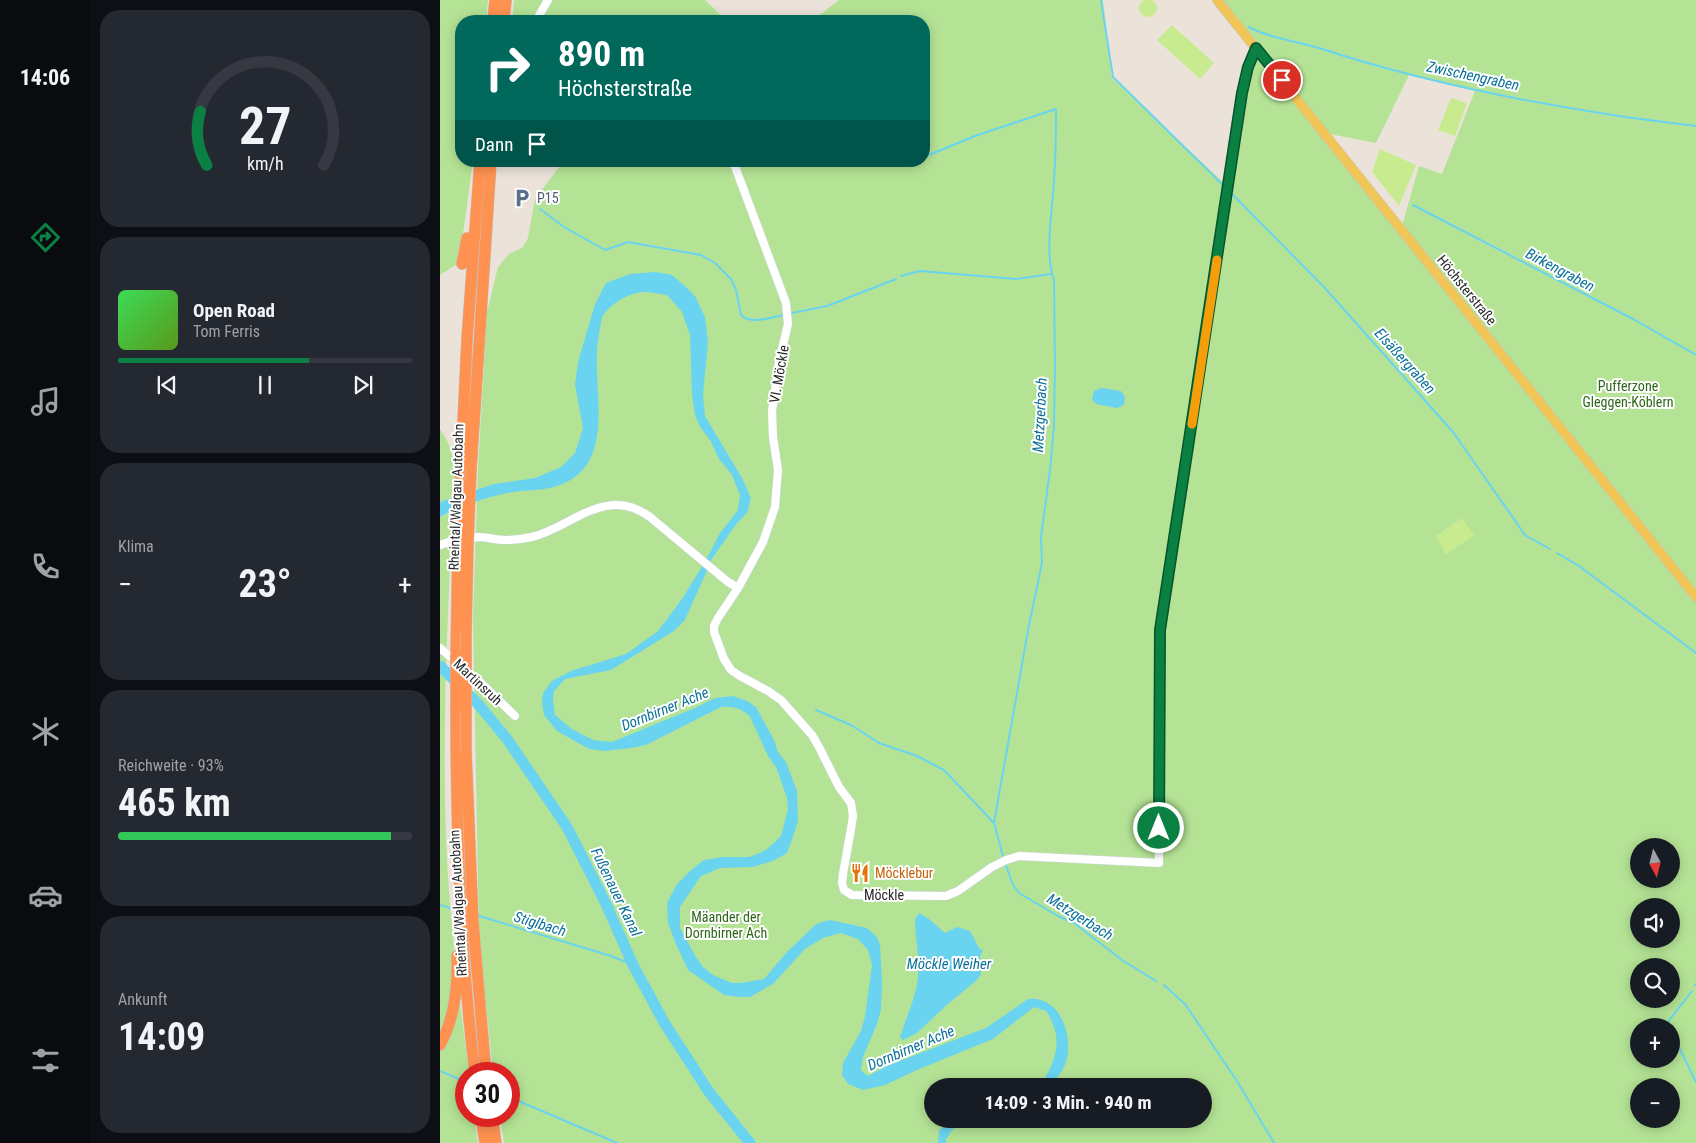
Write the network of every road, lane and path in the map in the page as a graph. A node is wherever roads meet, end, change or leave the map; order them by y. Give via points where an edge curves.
1 (495, 0) edge
2 (506, 0) edge
3 (548, 0) edge
4 (1217, 0) edge
5 (494, 15) edge
6 (505, 15) edge
7 (539, 15) edge
8 (1256, 48) junction
9 (479, 167) edge
10 (491, 167) edge
11 (735, 167) edge
12 (476, 203) junction
13 (462, 264) dead end
14 (490, 285) dead end
15 (478, 340) junction
16 (452, 443) dead end
17 (463, 471) junction
18 (463, 544) junction
19 (440, 545) edge
20 (738, 588) junction
21 (1696, 597) edge
22 (440, 648) edge
23 (515, 716) dead end
24 (467, 922) junction
25 (440, 1045) edge
26 (475, 1062) edge
27 (484, 1062) edge
28 (482, 1127) edge
29 (484, 1143) edge

1 - 5 highway
2 - 6 highway
3 - 7 street
4 - 8 main road, Höchsterstraße
8 - 20 street, Möckle via 1242,93 1160,630 1159,863 1018,856 992,867 946,896 848,893 842,883 853,816 850,803 807,730 781,700 731,670 716,642 715,623
8 - 21 main road, Höchsterstraße
9 - 12 highway, Rheintal/Walgau Autobahn
10 - 15 highway, Rheintal/Walgau Autobahn
11 - 20 street, VI. Möckle via 789,317 772,411 778,470 775,507 763,542
12 - 13 highway via 471,210
12 - 17 highway, Rheintal/Walgau Autobahn
14 - 15 highway
15 - 17 highway, Rheintal/Walgau Autobahn
16 - 17 highway
17 - 18 highway, Rheintal/Walgau Autobahn, bridge
17 - 18 highway, Rheintal/Walgau Autobahn, bridge via 456,481 460,485
18 - 24 highway, Rheintal/Walgau Autobahn, bridge via 466,751 463,838
19 - 20 street via 478,537 505,540 532,536 550,531 588,511 614,505 633,507
22 - 23 street, Martinsruh
24 - 25 highway via 457,936 454,1002
24 - 26 highway, Rheintal/Walgau Autobahn
24 - 27 highway, Rheintal/Walgau Autobahn
28 - 29 highway

